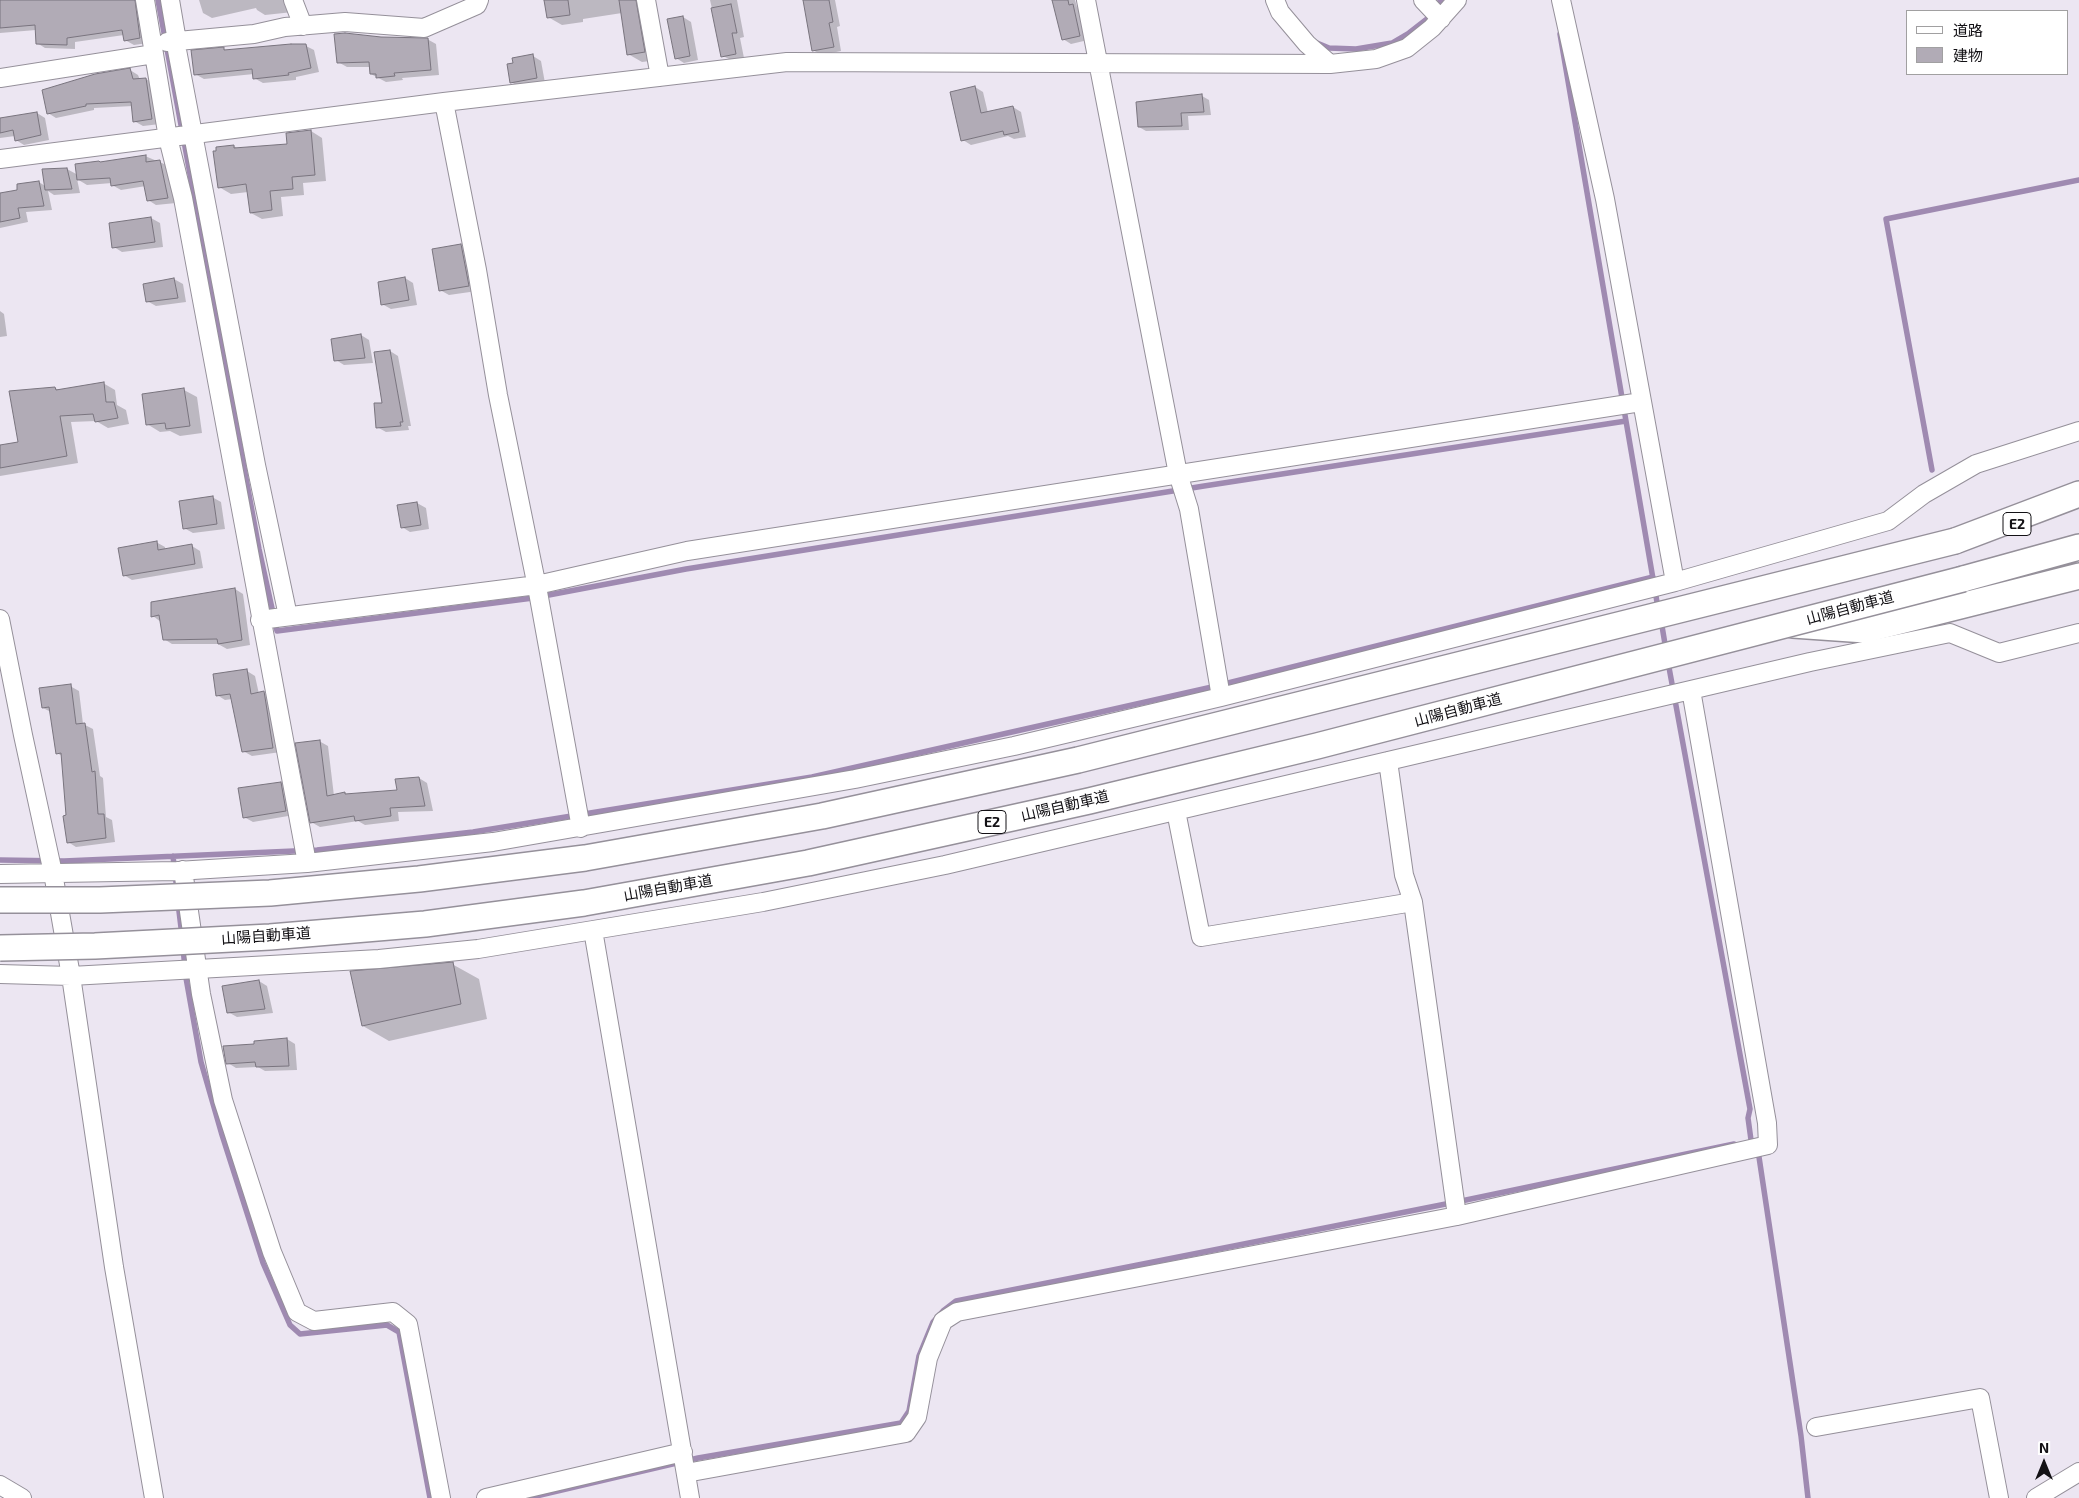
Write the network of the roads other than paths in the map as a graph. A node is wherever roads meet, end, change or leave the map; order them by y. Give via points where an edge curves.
1 (145, 0) edge
2 (170, 0) edge
3 (293, 0) edge
4 (479, 0) edge
5 (646, 0) edge
6 (1086, 0) edge
7 (1275, 0) edge
8 (1457, 0) edge
9 (1562, 0) edge
10 (1433, 11) edge
11 (303, 26) junction
12 (162, 45) junction
13 (1100, 64) junction
14 (1330, 64) junction
15 (660, 77) junction
16 (0, 78) edge
17 (444, 102) junction
18 (181, 136) junction
19 (0, 159) edge
20 (1629, 404) junction
21 (2079, 431) edge
22 (1181, 483) junction
23 (2079, 494) edge
24 (2079, 508) edge
25 (1955, 541) junction
26 (2079, 547) edge
27 (2079, 576) edge
28 (1670, 583) junction
29 (538, 593) junction
30 (274, 618) junction
31 (0, 619) edge
32 (1786, 625) junction
33 (2079, 633) edge
34 (1220, 689) junction
35 (7, 690) edge
36 (1687, 691) junction
37 (1388, 761) junction
38 (1176, 811) junction
39 (579, 820) junction
40 (306, 854) junction
41 (51, 864) junction
42 (176, 871) junction
43 (0, 874) edge
44 (0, 900) edge
45 (1413, 902) junction
46 (593, 930) junction
47 (0, 948) edge
48 (189, 970) junction
49 (0, 974) edge
50 (71, 976) junction
51 (1455, 1206) junction
52 (1816, 1427) dead end
53 (684, 1462) junction
54 (2079, 1472) edge
55 (0, 1485) edge
56 (22, 1498) edge
57 (154, 1498) edge
58 (441, 1498) edge
59 (486, 1498) edge
60 (690, 1498) edge
61 (1999, 1498) edge
62 (2036, 1498) edge

1 - 12 street
2 - 12 street
3 - 11 street
4 - 11 street via 477,5 424,28 345,22
5 - 15 street
6 - 13 street
7 - 14 street via 1280,12 1307,44
8 - 10 street
9 - 20 street via 1606,199
10 - 14 street via 1432,28 1407,48 1376,59
11 - 12 street
12 - 16 street
12 - 18 street
12 - 18 street via 177,50
13 - 14 street
13 - 15 street via 787,62
13 - 22 street
15 - 17 street
17 - 18 street
17 - 29 street
18 - 19 street
18 - 30 street via 256,464
18 - 30 street via 183,198
20 - 22 street
20 - 28 street
21 - 28 street via 1976,464 1924,494 1888,521
22 - 29 street via 687,551
22 - 34 street via 1189,509
23 - 25 highway
24 - 25 highway, E2
25 - 44 highway, E2, bridge via 1078,760 813,818 585,858 419,879 270,893 100,900
26 - 32 highway, 山陽自動車道 / E2, bridge
27 - 32 highway via 1865,630
28 - 34 street
29 - 30 street
29 - 39 street
30 - 40 street
31 - 35 street
32 - 47 highway, 山陽自動車道 / E2, bridge via 1317,746 1089,801 808,863 584,903 425,924 251,938
33 - 36 street via 2000,653 1950,632
34 - 39 street via 1014,746 855,780
35 - 41 street
36 - 37 street
36 - 51 street via 1767,1123 1768,1146
37 - 38 street
37 - 45 street via 1404,875
38 - 45 street via 1201,937
38 - 46 street via 926,869 763,902
39 - 40 street via 493,842
40 - 42 street
41 - 42 street
41 - 43 street
41 - 50 street
42 - 48 street
45 - 51 street
46 - 48 street via 469,950 379,959
46 - 53 street
48 - 50 street
48 - 58 street via 223,1100 272,1252 297,1312 314,1321 393,1312 408,1324
49 - 50 street
50 - 57 street via 114,1267
51 - 53 street via 957,1312 943,1321 928,1358 917,1417 906,1432
52 - 61 street via 1980,1398
53 - 59 street
53 - 60 street
54 - 62 street
55 - 56 street

